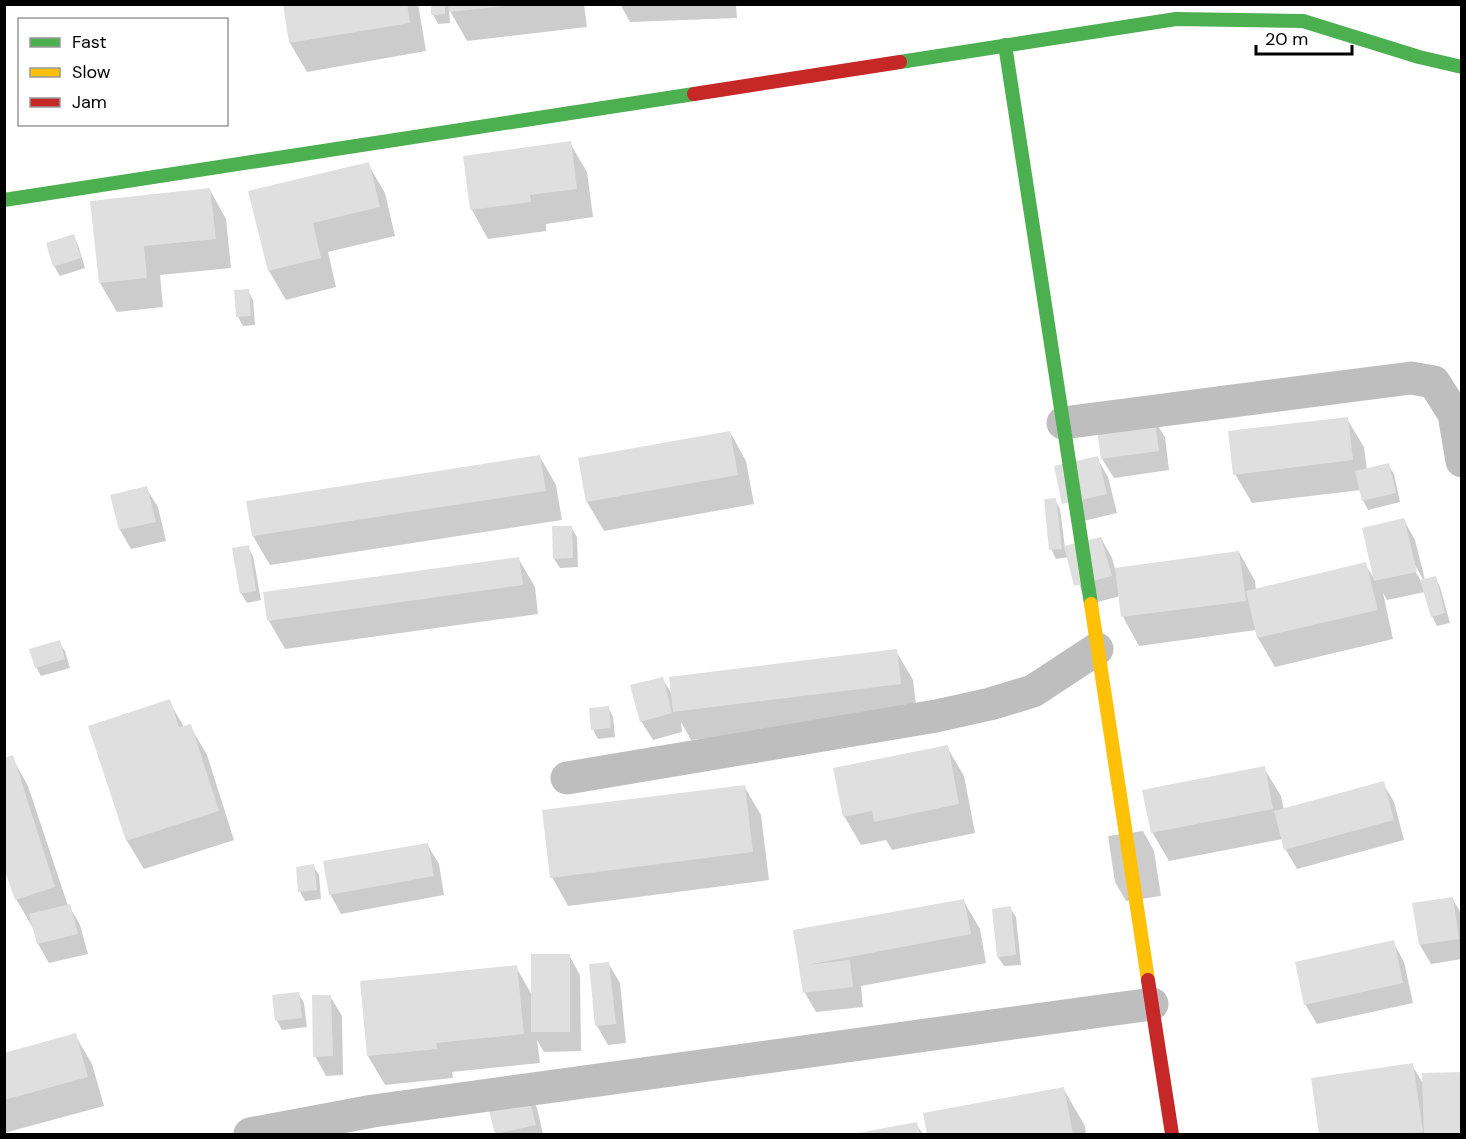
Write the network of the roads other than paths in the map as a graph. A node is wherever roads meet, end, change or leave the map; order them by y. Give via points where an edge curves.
1 (1005, 45) junction
2 (1461, 67) edge
3 (4, 200) edge
4 (1063, 423) junction
5 (1461, 461) edge
6 (1097, 649) junction
7 (567, 778) dead end
8 (1152, 1004) junction
9 (305, 1129) edge
10 (250, 1134) edge
11 (1172, 1134) edge

1 - 2 street via 1176,19 1303,21
1 - 3 street
1 - 4 street
4 - 5 street via 1411,378 1434,382 1454,414
4 - 6 street
6 - 7 street via 1033,691 990,705
6 - 8 street
8 - 9 street via 373,1112
8 - 11 street
9 - 10 street

